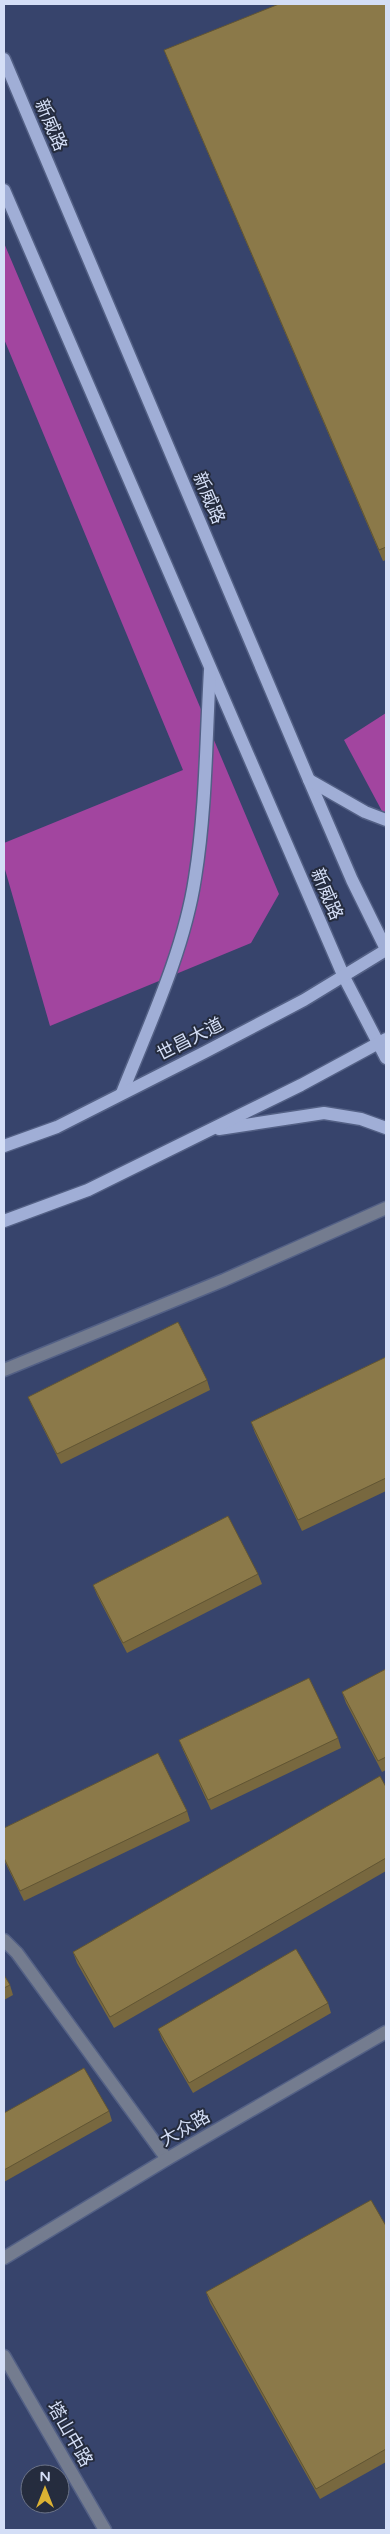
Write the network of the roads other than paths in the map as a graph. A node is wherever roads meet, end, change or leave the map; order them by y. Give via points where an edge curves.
1 (4, 59) edge
2 (4, 190) edge
3 (210, 668) junction
4 (309, 780) junction
5 (386, 820) edge
6 (386, 950) edge
7 (344, 977) junction
8 (382, 1041) edge
9 (386, 1058) edge
10 (122, 1094) junction
11 (386, 1128) edge
12 (202, 1132) junction
13 (4, 1146) edge
14 (386, 1208) edge
15 (4, 1221) edge
16 (4, 1370) edge
17 (4, 1940) edge
18 (385, 2034) edge
19 (167, 2159) junction
20 (4, 2258) edge
21 (4, 2356) edge
22 (105, 2530) edge

1 - 4 main road, 新威路
2 - 3 main road, 新威路
3 - 7 main road, 新威路
3 - 10 main road via 196,879 187,919
4 - 5 main road via 365,812
4 - 6 main road, 新威路
6 - 7 main road, 世昌大道
7 - 8 main road, 新威路
7 - 10 main road, 世昌大道
8 - 9 main road, 新威路
8 - 12 main road via 301,1085
10 - 13 main road, 世昌大道 via 57,1127
11 - 12 main road via 361,1119 324,1113
12 - 15 main road via 88,1190
14 - 16 street via 224,1280
17 - 19 street via 17,1953
18 - 19 street, 大众路
19 - 20 street, 大众路
21 - 22 street, 塔山中路

